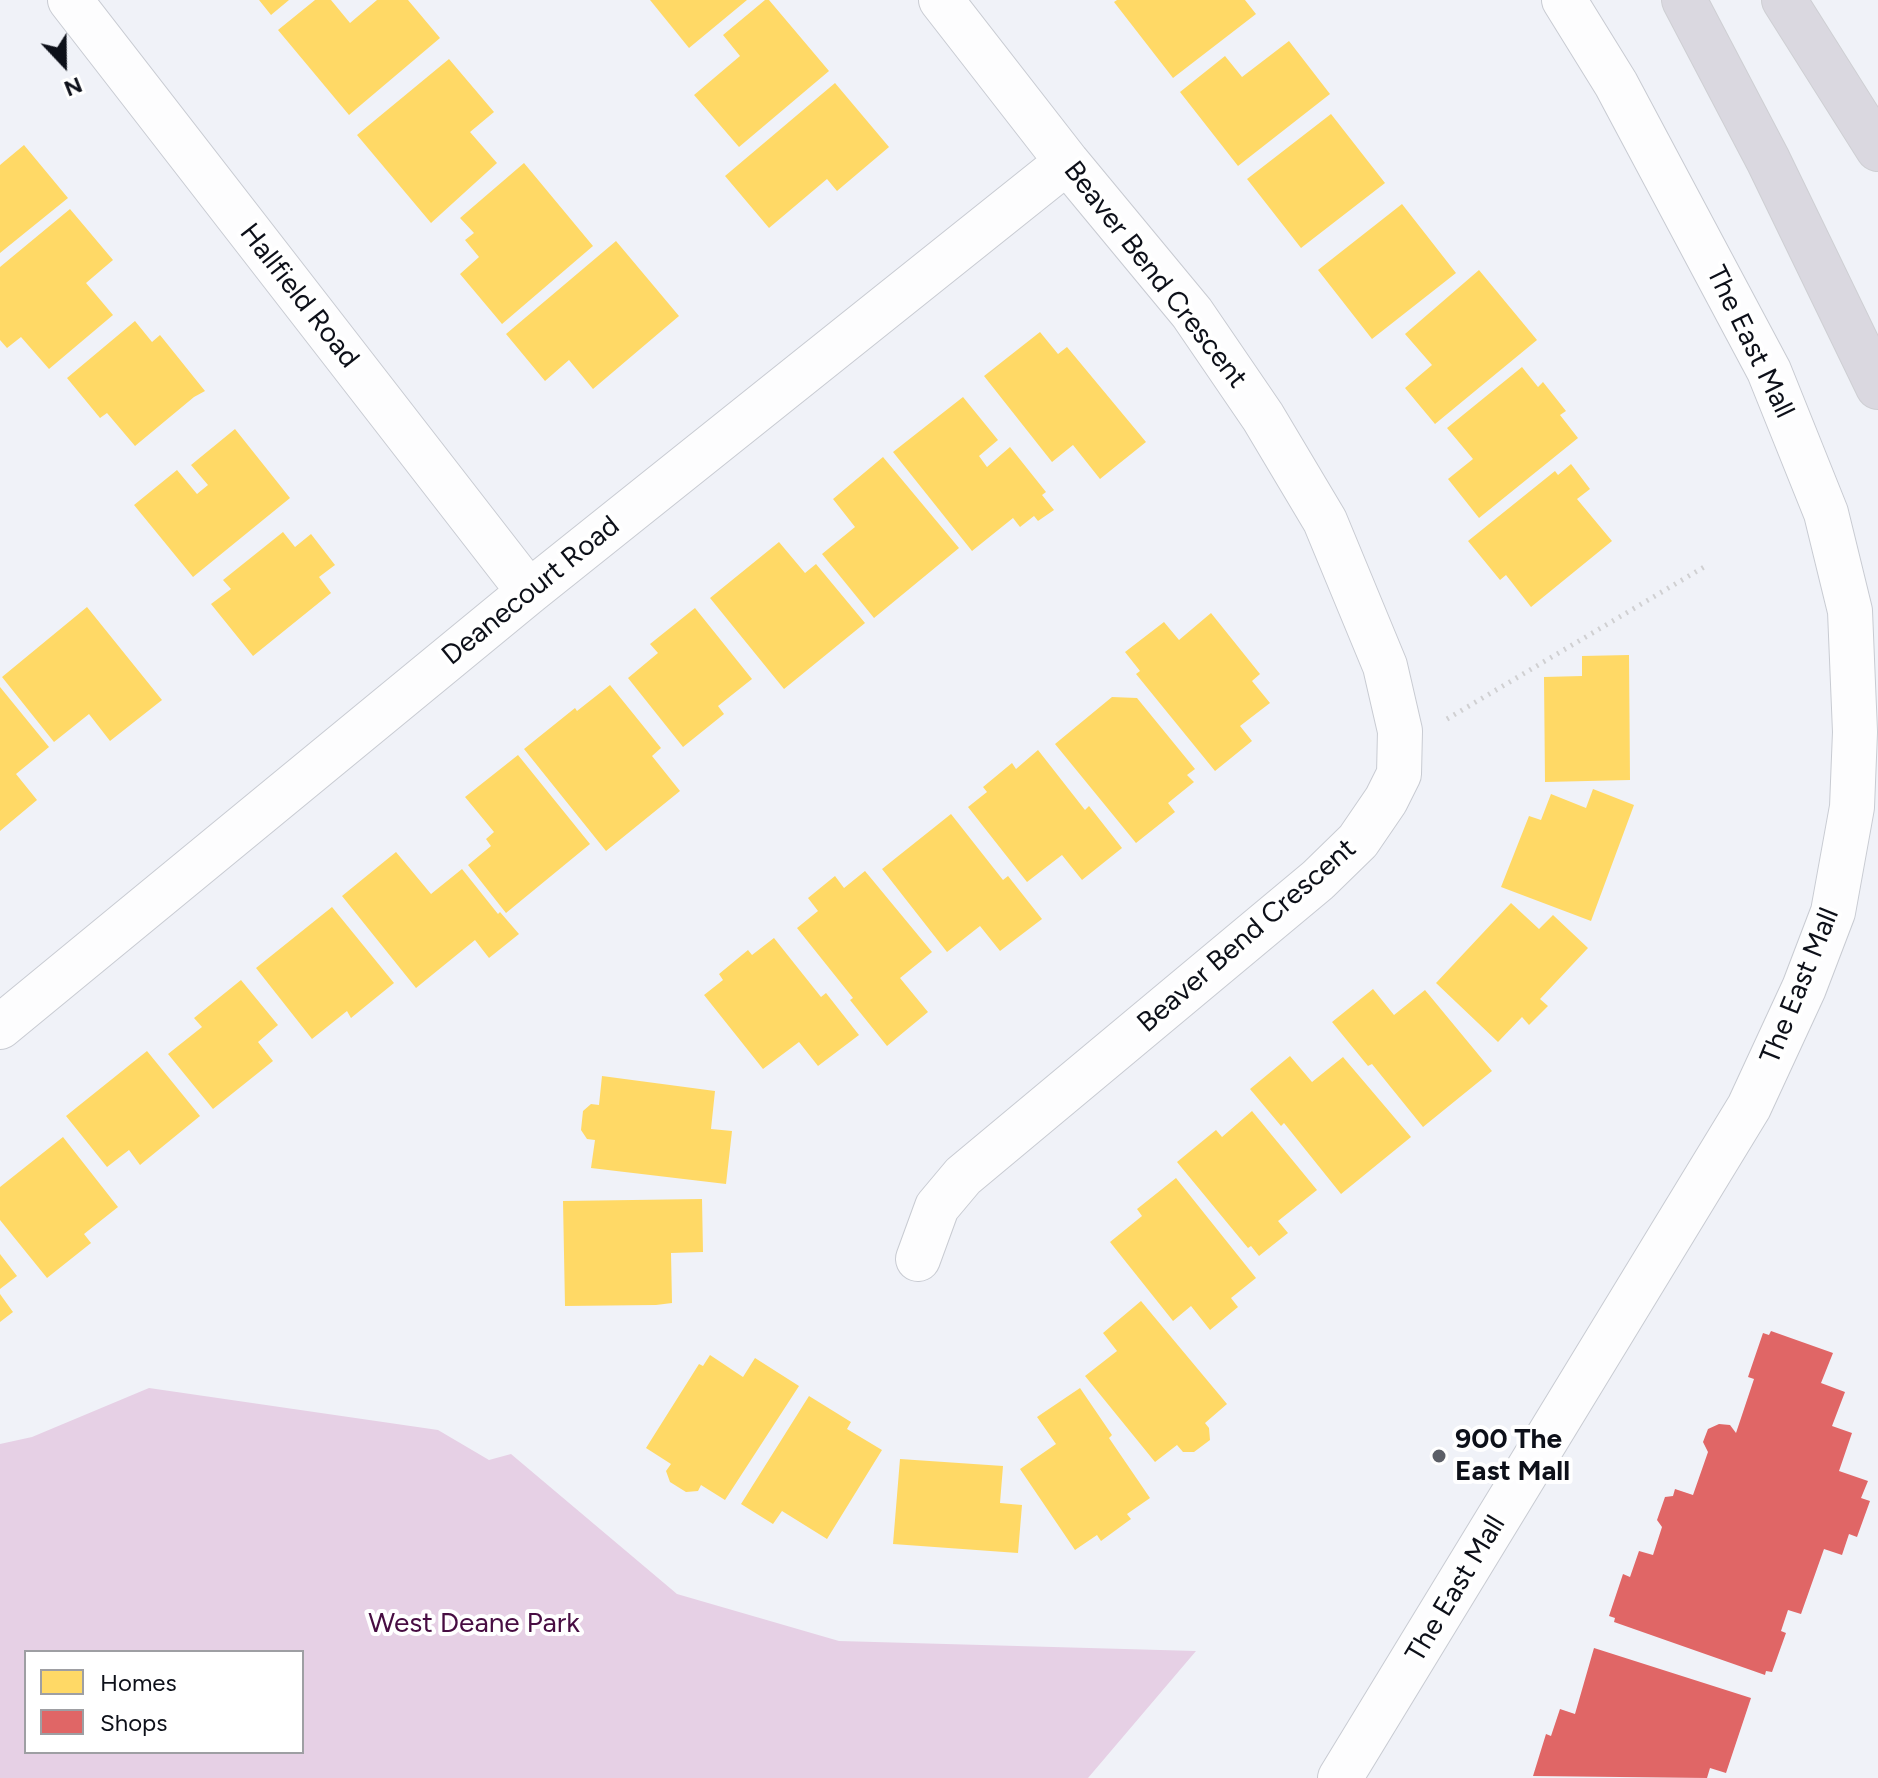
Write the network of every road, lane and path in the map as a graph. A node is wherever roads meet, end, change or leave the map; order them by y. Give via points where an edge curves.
1 (70, 0) edge
2 (941, 0) edge
3 (1564, 0) edge
4 (1684, 0) edge
5 (1784, 0) edge
6 (1878, 149) edge
7 (1067, 162) junction
8 (1878, 387) edge
9 (1704, 567) dead end
10 (529, 592) junction
11 (1435, 726) dead end
12 (0, 1027) edge
13 (918, 1259) dead end
14 (1340, 1778) edge

1 - 10 street, Hallfield Road
2 - 7 street, Beaver Bend Crescent
3 - 14 street, The East Mall via 1616,84 1769,371 1826,513 1850,611 1852,807 1833,912 1749,1107
4 - 8 highway
5 - 6 highway
7 - 10 street, Deanecourt Road
7 - 13 street, Beaver Bend Crescent via 1192,313 1325,521 1385,666 1400,731 1399,774 1358,841 1318,880 963,1176 937,1207
9 - 11 path
10 - 12 street, Deanecourt Road

